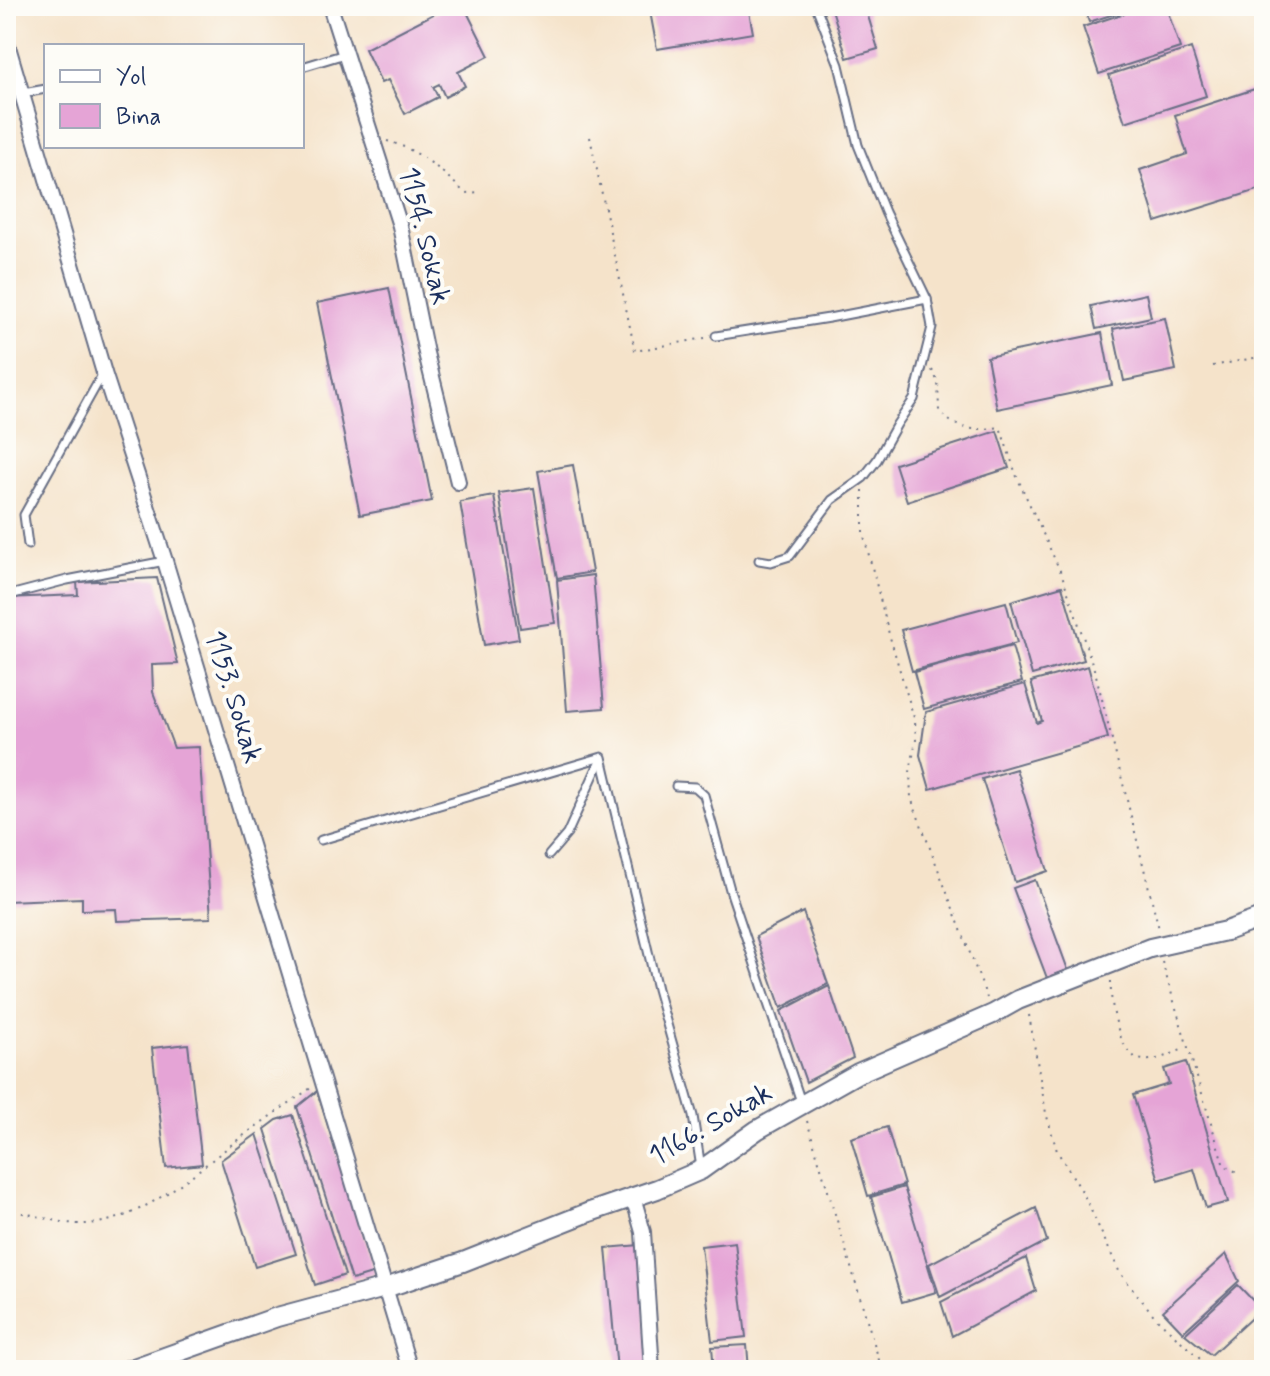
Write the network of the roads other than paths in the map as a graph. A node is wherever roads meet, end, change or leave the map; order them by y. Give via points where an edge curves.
1 (330, 6) edge
2 (816, 6) edge
3 (6, 40) edge
4 (345, 54) junction
5 (304, 66) edge
6 (44, 89) edge
7 (23, 93) junction
8 (927, 299) junction
9 (716, 336) road end
10 (104, 373) junction
11 (458, 482) dead end
12 (28, 545) dead end
13 (759, 560) dead end
14 (165, 561) junction
15 (6, 596) edge
16 (602, 757) junction
17 (676, 786) dead end
18 (321, 840) dead end
19 (549, 855) dead end
20 (1258, 920) edge
21 (802, 1105) junction
22 (701, 1170) junction
23 (633, 1197) junction
24 (385, 1288) junction
25 (128, 1370) edge
26 (410, 1370) edge
27 (652, 1370) edge

1 - 4 street, 1154. Sokak
2 - 8 lane via 839,65 858,145
3 - 7 street, 1153. Sokak
4 - 5 lane
4 - 11 street, 1154. Sokak via 400,226
6 - 7 lane
7 - 10 street, 1153. Sokak
8 - 9 lane
8 - 13 lane via 932,327 914,399 863,478 832,500 790,556
10 - 12 lane via 24,515
10 - 14 street, 1153. Sokak
14 - 15 lane
14 - 24 street, 1153. Sokak
16 - 18 lane
16 - 19 lane via 567,834
16 - 22 lane via 693,1116
17 - 21 lane via 695,787 704,795
20 - 21 street, 1166. Sokak via 1163,945 1018,1000 858,1073
21 - 22 street, 1166. Sokak
22 - 23 street, 1166. Sokak
23 - 24 street, 1166. Sokak
23 - 27 street via 643,1232
24 - 25 street, 1166. Sokak via 277,1317
24 - 26 street, 1153. Sokak

